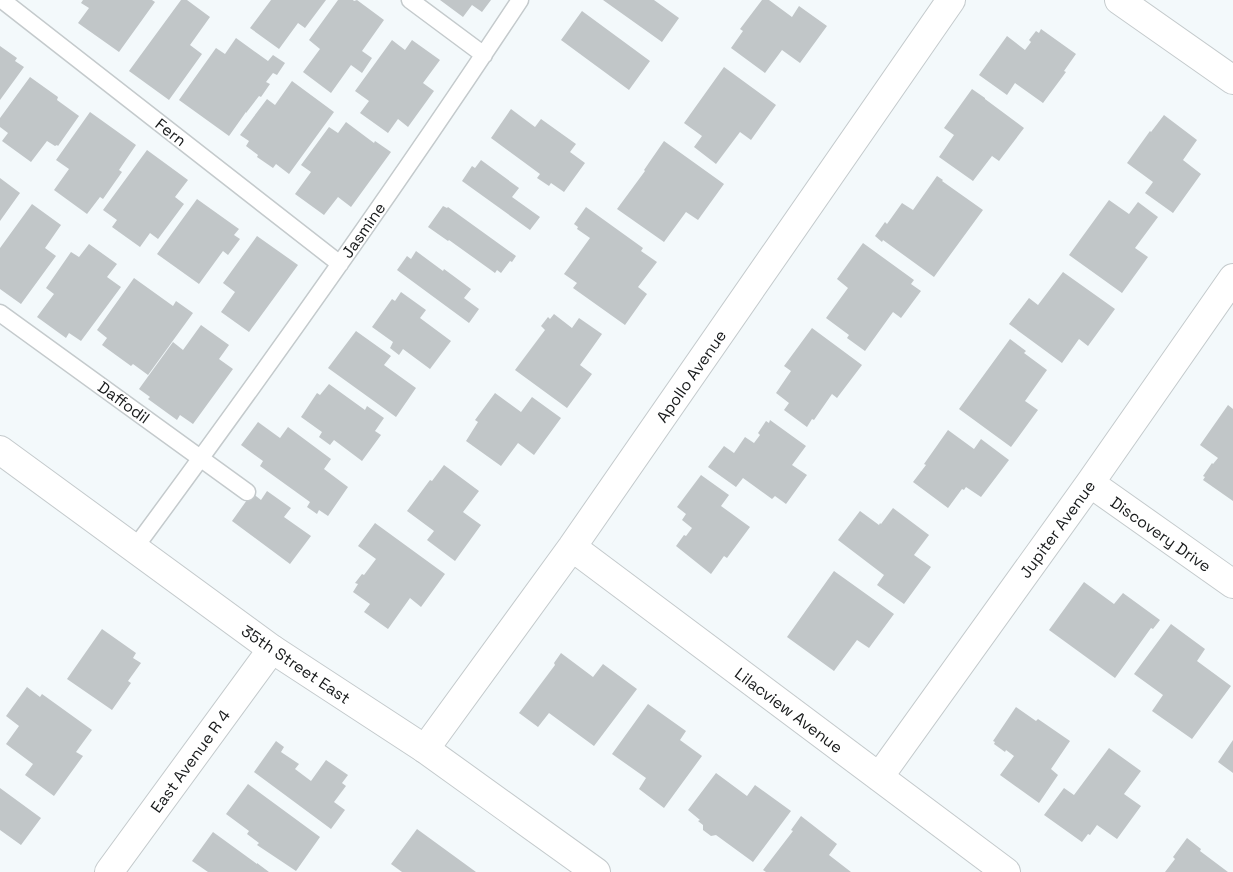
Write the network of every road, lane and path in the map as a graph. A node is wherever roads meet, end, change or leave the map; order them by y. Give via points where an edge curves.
1 (2, 0) edge
2 (410, 0) edge
3 (520, 0) edge
4 (952, 0) edge
5 (1119, 0) edge
6 (484, 55) junction
7 (1233, 80) edge
8 (340, 264) junction
9 (1233, 278) edge
10 (0, 313) edge
11 (0, 450) edge
12 (201, 458) junction
13 (1090, 483) junction
14 (248, 492) dead end
15 (572, 547) junction
16 (134, 549) junction
17 (1233, 584) edge
18 (272, 649) junction
19 (425, 749) junction
20 (879, 777) junction
21 (109, 872) edge
22 (596, 872) edge
23 (1006, 872) edge

1 - 8 lane, Fern
2 - 6 lane
3 - 6 lane, Jasmine
4 - 15 street, Apollo Avenue
5 - 7 street
6 - 8 lane, Jasmine
8 - 12 lane, Jasmine
9 - 13 street, Jupiter Avenue
10 - 12 lane, Daffodil
11 - 16 street, 35th Street East
12 - 14 lane, Daffodil
12 - 16 lane, Jasmine
13 - 17 street, Discovery Drive
13 - 20 street, Jupiter Avenue
15 - 19 street, Apollo Avenue
15 - 20 street, Lilacview Avenue
16 - 18 street, 35th Street East
18 - 19 street, 35th Street East
18 - 21 street, East Avenue R 4
19 - 22 street, 35th Street East
20 - 23 street, Lilacview Avenue

